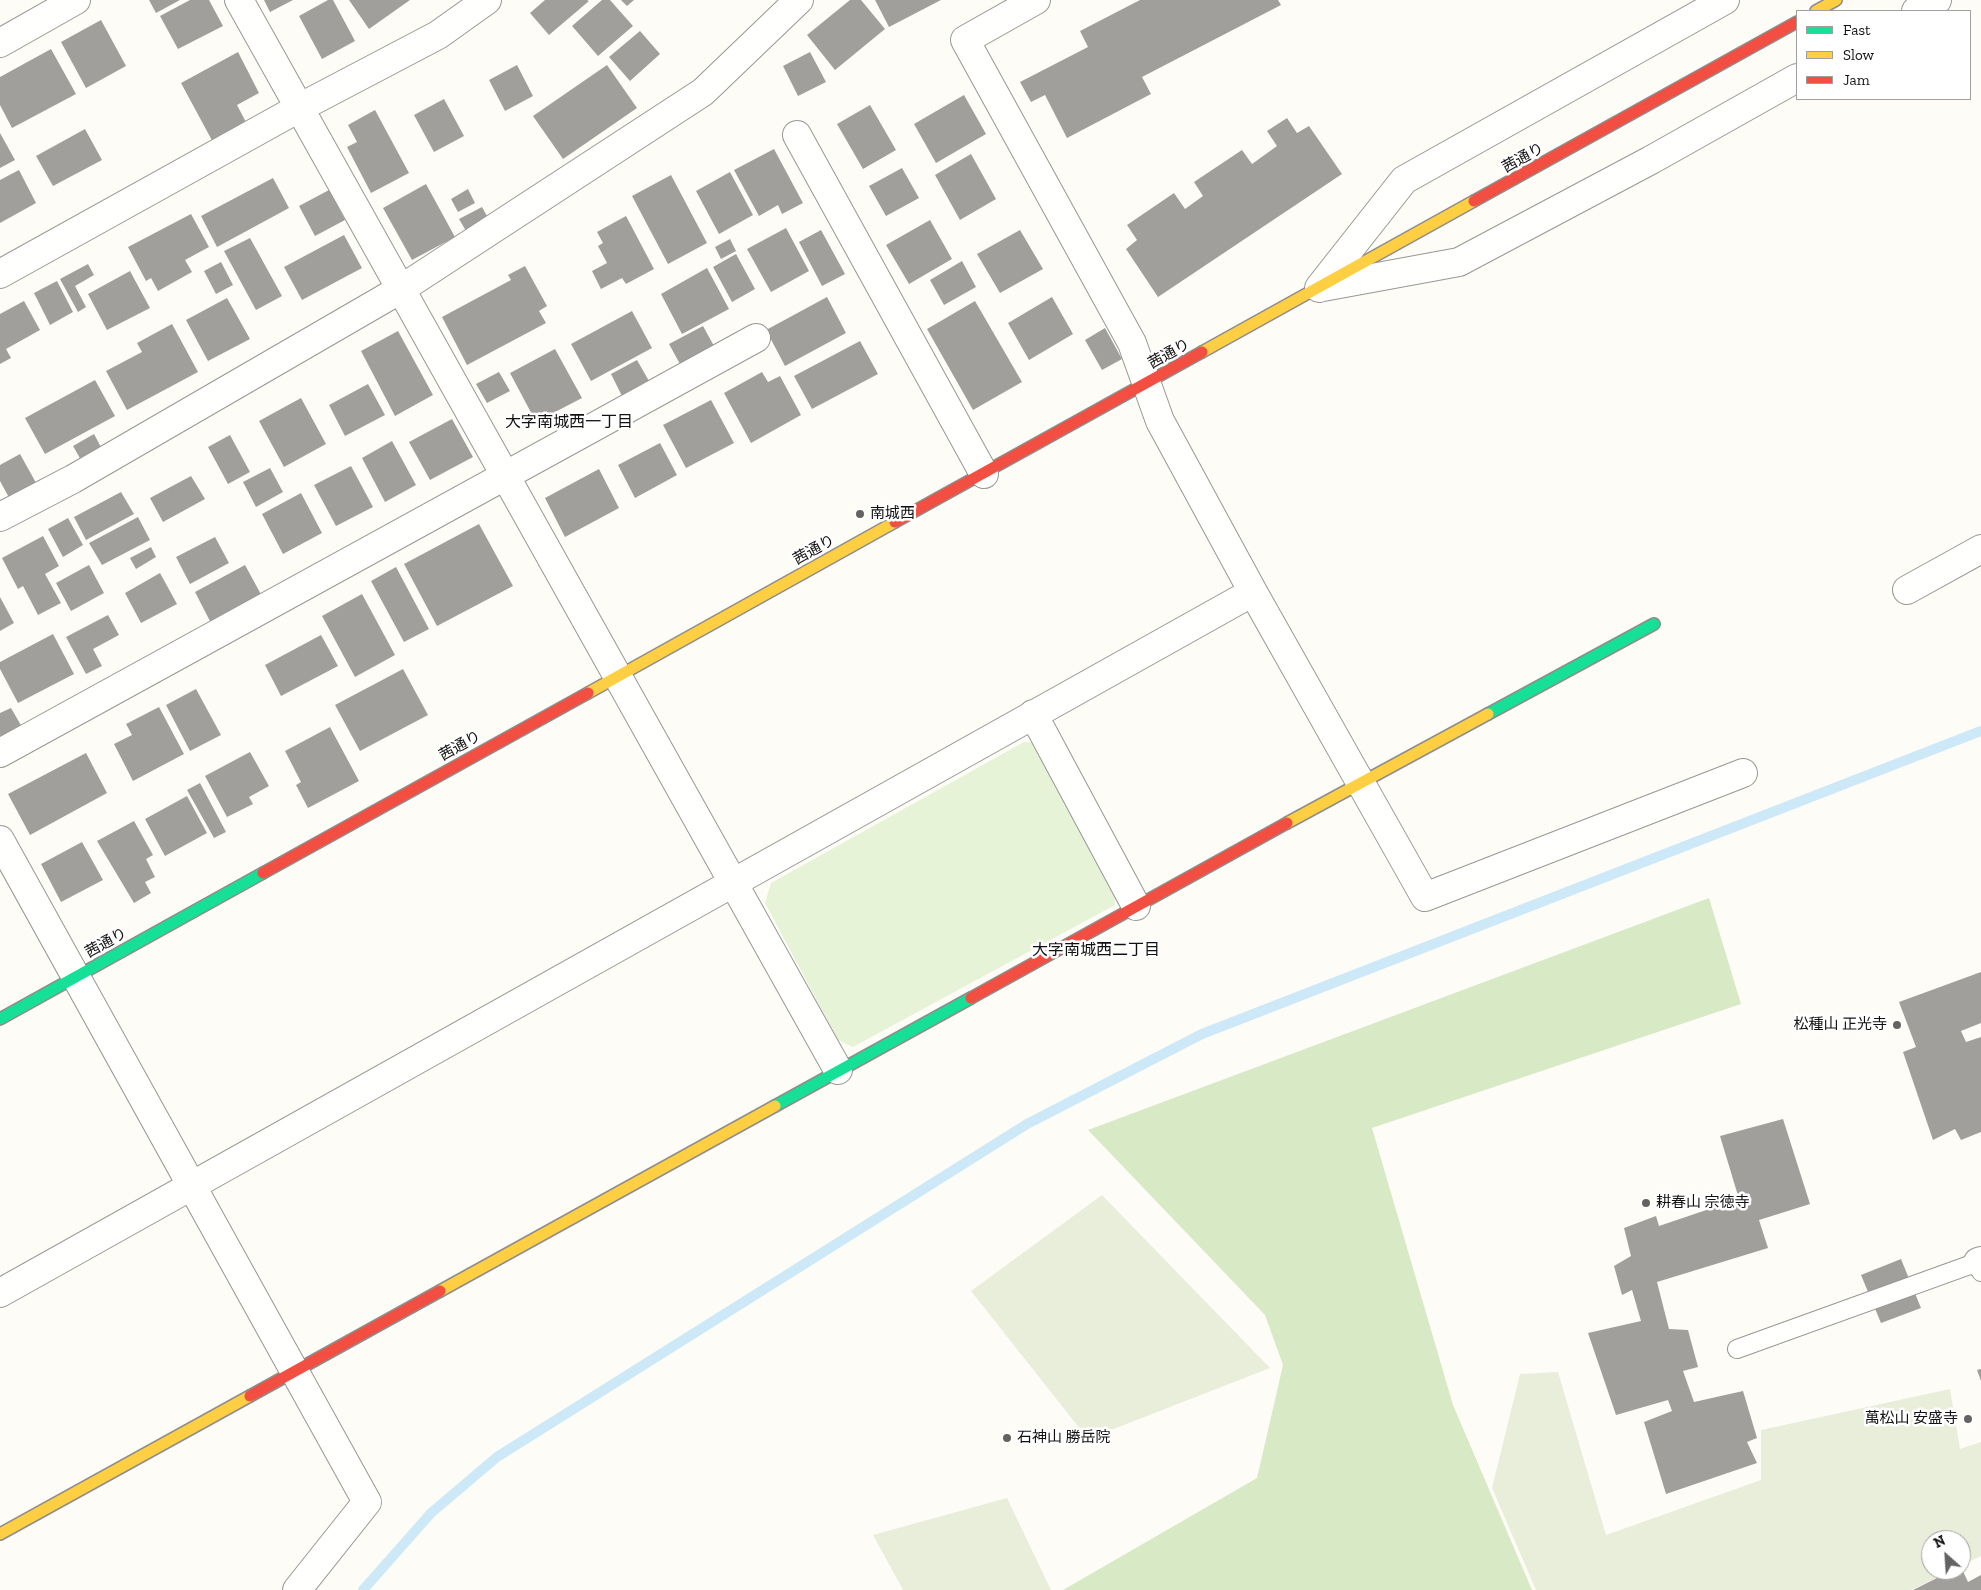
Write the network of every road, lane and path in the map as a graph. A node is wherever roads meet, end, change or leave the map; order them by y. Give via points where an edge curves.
1 (76, 0) edge
2 (239, 0) edge
3 (487, 0) edge
4 (798, 0) edge
5 (1036, 0) edge
6 (1726, 0) edge
7 (1836, 0) edge
8 (1937, 0) edge
9 (1699, 7) edge
10 (1818, 10) edge
11 (1918, 10) edge
12 (1796, 23) edge
13 (0, 43) edge
14 (1796, 79) edge
15 (299, 108) junction
16 (797, 135) dead end
17 (0, 274) edge
18 (1319, 288) junction
19 (401, 289) junction
20 (756, 338) dead end
21 (1145, 384) junction
22 (984, 474) junction
23 (504, 476) junction
24 (0, 517) edge
25 (1981, 549) edge
26 (1908, 590) dead end
27 (1253, 592) junction
28 (1654, 624) dead end
29 (616, 676) junction
30 (1033, 714) junction
31 (0, 753) edge
32 (1743, 773) dead end
33 (1360, 782) junction
34 (0, 840) edge
35 (733, 883) junction
36 (1136, 906) junction
37 (76, 977) junction
38 (0, 1019) edge
39 (838, 1070) junction
40 (191, 1186) junction
41 (1980, 1265) edge
42 (0, 1292) edge
43 (1737, 1349) dead end
44 (295, 1370) junction
45 (0, 1534) edge
46 (297, 1590) edge

1 - 13 street
2 - 15 street
3 - 15 street via 438,35
4 - 19 street via 703,92
5 - 21 street via 964,40 1132,343
6 - 9 street
7 - 10 street
8 - 11 street
9 - 18 street via 1404,180
12 - 18 street, 茜通り
14 - 18 street via 1459,262
15 - 17 street
15 - 19 street
16 - 22 street
18 - 21 street, 茜通り
19 - 23 street
19 - 24 street via 73,479
20 - 23 street
21 - 22 street, 茜通り
21 - 27 street via 1160,421
22 - 29 street, 茜通り
23 - 29 street
23 - 31 street
25 - 26 street
27 - 30 street
27 - 33 street
28 - 33 street
29 - 35 street
29 - 37 street, 茜通り
30 - 35 street
30 - 36 street
32 - 33 street via 1425,897
33 - 36 street
34 - 37 street
35 - 39 street
35 - 40 street
36 - 39 street
37 - 38 street, 茜通り
37 - 40 street
39 - 44 street
40 - 42 street
40 - 44 street
41 - 43 lane
44 - 45 street
44 - 46 street via 367,1502

